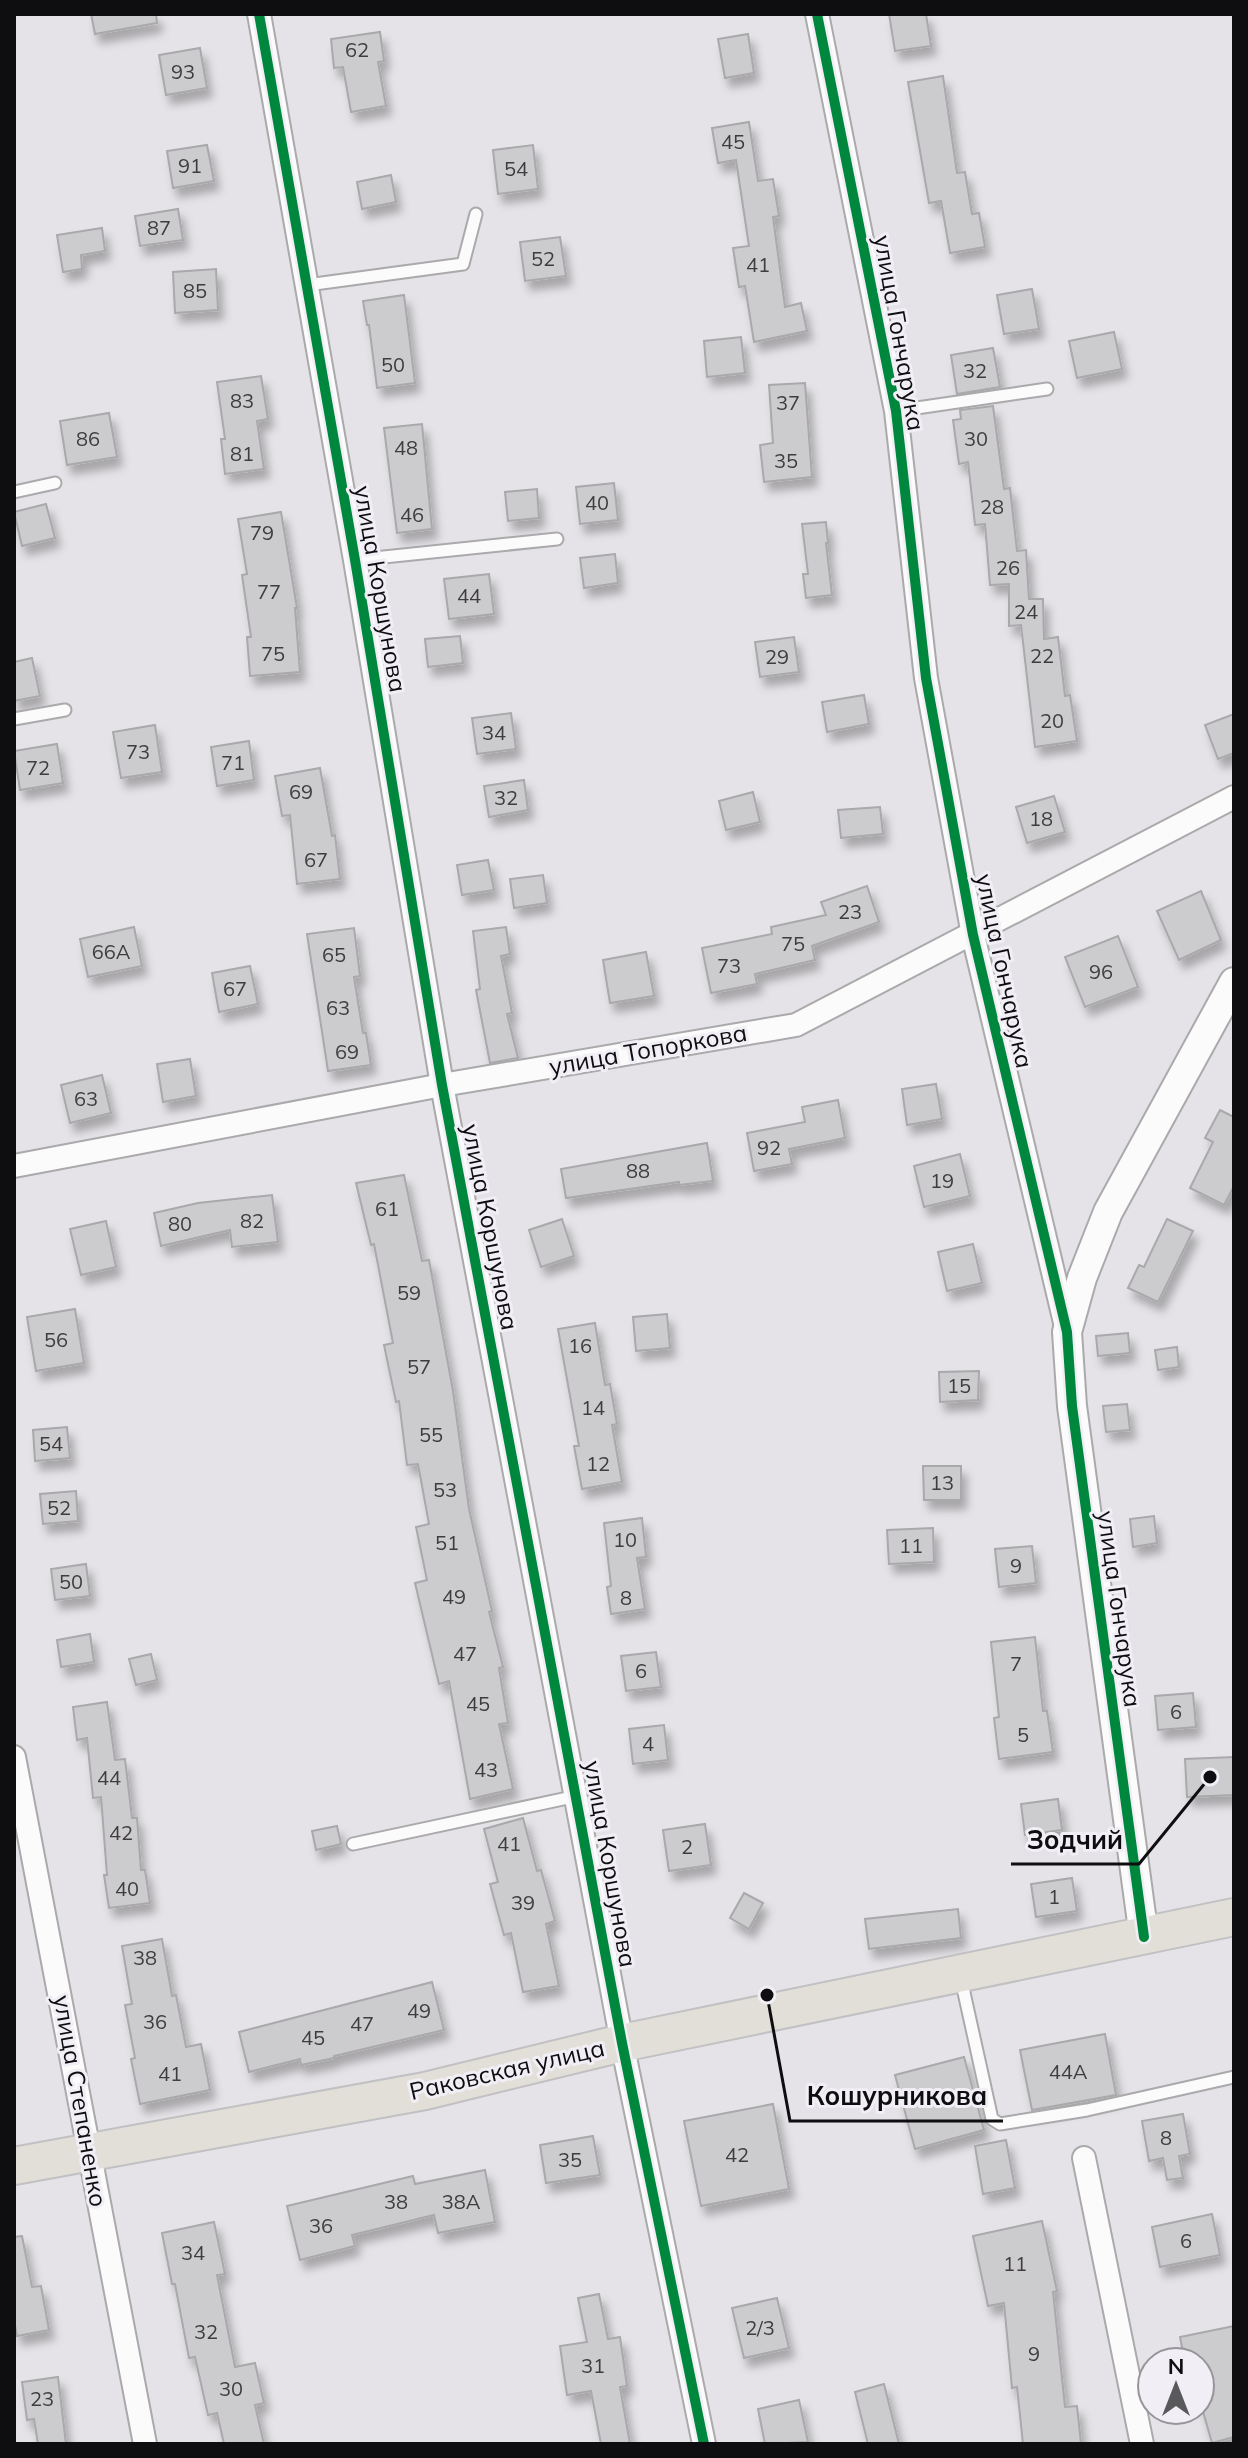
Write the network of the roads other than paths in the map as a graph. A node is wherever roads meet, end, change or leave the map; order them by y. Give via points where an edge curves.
1 (259, 14) edge
2 (817, 14) edge
3 (476, 214) dead end
4 (307, 285) junction
5 (1047, 389) dead end
6 (896, 411) junction
7 (55, 483) dead end
8 (14, 492) edge
9 (557, 539) dead end
10 (355, 560) junction
11 (65, 710) dead end
12 (14, 719) edge
13 (1234, 797) edge
14 (973, 935) junction
15 (1234, 982) edge
16 (442, 1085) junction
17 (14, 1166) edge
18 (1067, 1332) junction
19 (14, 1757) edge
20 (577, 1796) junction
21 (353, 1844) dead end
22 (1234, 1917) edge
23 (1144, 1937) junction
24 (960, 1974) junction
25 (622, 2043) junction
26 (1234, 2077) edge
27 (89, 2154) junction
28 (1084, 2158) dead end
29 (14, 2166) edge
30 (145, 2444) edge
31 (704, 2444) edge
32 (1142, 2444) edge

1 - 4 street, улица Коршунова
2 - 6 street, улица Гончарука
3 - 4 lane via 463,264
4 - 10 street, улица Коршунова
5 - 6 lane
6 - 14 street, улица Гончарука via 926,678
7 - 8 lane
9 - 10 lane
10 - 16 street, улица Коршунова
11 - 12 lane
13 - 14 street, улица Топоркова
14 - 16 street, улица Топоркова via 796,1025
14 - 18 street, улица Гончарука
15 - 18 street via 1108,1212
16 - 17 street, улица Топоркова
16 - 20 street, улица Коршунова
18 - 23 street, улица Гончарука via 1072,1406
19 - 27 street, улица Степаненко
20 - 21 lane
20 - 25 street, улица Коршунова
22 - 23 main road, Раковская улица
23 - 24 main road, Раковская улица
24 - 25 main road, Раковская улица
24 - 26 lane via 992,2119 1000,2124
25 - 27 main road, Раковская улица via 425,2091
25 - 31 street, улица Коршунова
27 - 29 main road, Раковская улица
27 - 30 street, улица Степаненко
28 - 32 street

